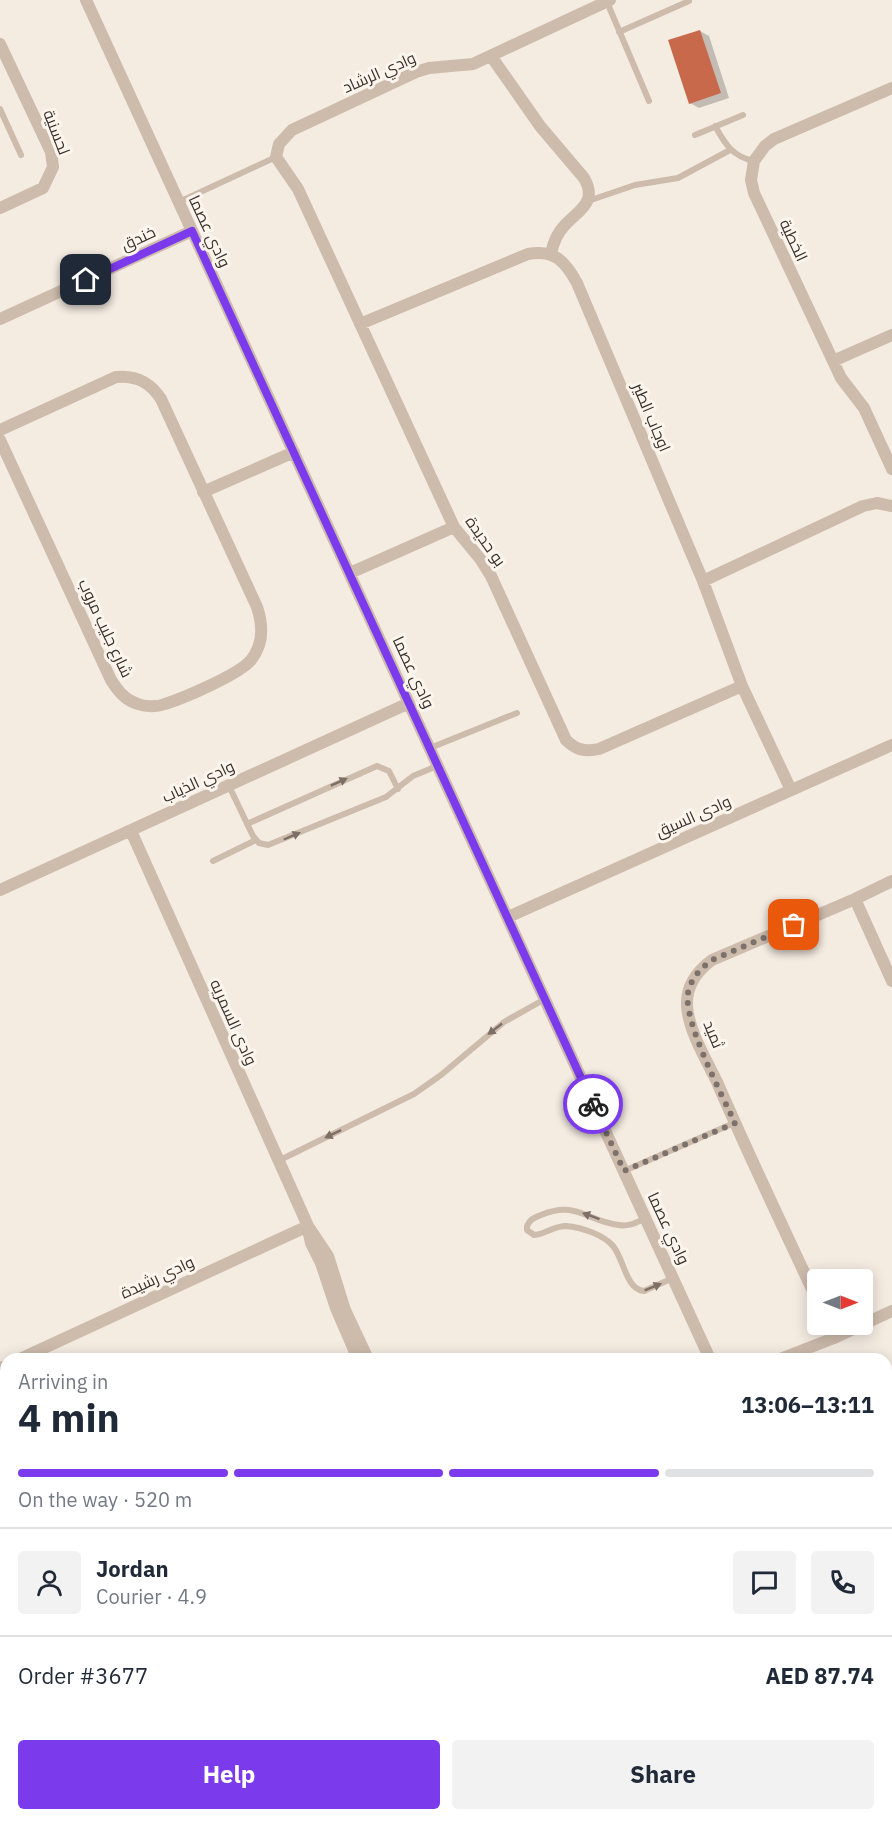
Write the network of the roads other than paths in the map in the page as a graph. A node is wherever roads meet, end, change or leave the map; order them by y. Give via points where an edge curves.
1 (86, 0) edge
2 (608, 1) edge
3 (689, 1) edge
4 (619, 32) junction
5 (0, 45) edge
6 (492, 56) junction
7 (5, 66) edge
8 (892, 88) edge
9 (649, 101) dead end
10 (0, 109) edge
11 (743, 114) dead end
12 (715, 126) junction
13 (695, 135) dead end
14 (730, 150) junction
15 (21, 155) dead end
16 (276, 157) junction
17 (754, 161) junction
18 (587, 201) junction
19 (179, 202) junction
20 (0, 208) edge
21 (192, 231) junction
22 (551, 255) junction
23 (0, 319) edge
24 (360, 324) junction
25 (892, 335) edge
26 (833, 361) junction
27 (0, 430) edge
28 (0, 440) edge
29 (294, 452) junction
30 (892, 469) edge
31 (203, 492) junction
32 (892, 506) edge
33 (454, 527) junction
34 (350, 573) junction
35 (703, 580) junction
36 (742, 686) junction
37 (410, 703) junction
38 (517, 713) dead end
39 (892, 744) edge
40 (430, 748) junction
41 (438, 765) junction
42 (228, 785) junction
43 (398, 789) junction
44 (791, 790) junction
45 (247, 824) junction
46 (131, 831) junction
47 (256, 840) junction
48 (213, 861) dead end
49 (892, 881) edge
50 (0, 890) edge
51 (855, 899) junction
52 (508, 918) junction
53 (892, 981) edge
54 (545, 999) junction
55 (735, 1123) junction
56 (278, 1161) junction
57 (624, 1171) junction
58 (647, 1218) junction
59 (308, 1226) junction
60 (674, 1278) junction
61 (807, 1278) edge
62 (892, 1311) edge
63 (833, 1335) edge
64 (834, 1338) junction
65 (33, 1353) edge
66 (355, 1353) edge
67 (365, 1353) edge
68 (707, 1353) edge
69 (795, 1353) edge

1 - 19 street, وادي عصما
2 - 4 lane
2 - 6 street, وادي الرشاد
3 - 4 lane
4 - 9 lane
5 - 7 street, لحسنية
6 - 16 street, وادي الرشاد via 473,64 416,72 287,134
6 - 18 street via 540,126 584,178
7 - 20 street, لحسنية via 51,153 53,167 43,188
8 - 17 street via 784,134 765,146
10 - 15 lane
11 - 12 lane
12 - 13 lane
12 - 14 lane
14 - 17 lane
14 - 18 lane via 687,175 635,185
16 - 19 lane
16 - 24 street, بو حديدة via 295,183
17 - 26 street, الخطية via 754,193
18 - 22 street via 555,239
19 - 21 street, وادي عصما
21 - 23 street, خندق
21 - 29 street, وادي عصما
22 - 24 street via 541,252 517,258
22 - 35 street, اوجاب الطير via 561,260 577,283
24 - 33 street, بو حديدة
25 - 26 street
26 - 30 street, الخطية via 864,408
27 - 31 street, شارع جليب مروب via 116,377 137,378 147,383 160,399
28 - 31 street, شارع جليب مروب via 111,680 128,700 139,705 165,705 231,675 248,664 259,647 261,627 256,608
29 - 31 street
29 - 34 street, وادي عصما
32 - 35 street via 863,506
33 - 34 street
33 - 36 street, بو حديدة via 490,576 562,734 576,749 599,749
34 - 37 street, وادي عصما
35 - 36 street, اوجاب الطير
36 - 44 street, اوجاب الطير
37 - 40 street, وادي عصما
37 - 42 street, وادي الذياب
38 - 40 lane
39 - 44 street, وادى السيق
40 - 41 street, وادي عصما
41 - 43 lane via 413,776
41 - 52 street, وادي عصما
42 - 45 lane
42 - 46 street, وادي الذياب
45 -> 43 lane via 377,766 389,771
47 -> 43 lane via 272,845
44 - 52 street, وادى السيق
45 - 47 lane
46 - 50 street, وادي الذياب
46 - 56 street, وادى السمريه
47 - 48 lane
49 - 51 street, ثميد
51 - 53 street
51 - 55 street, ثميد via 712,960 694,978 687,996 689,1015
52 - 54 street, وادي عصما
54 -> 56 lane via 499,1026 414,1094
54 - 57 street, وادي عصما
55 - 57 lane
55 - 61 street, ثميد
56 - 59 street, وادى السمريه
57 - 58 street, وادي عصما
58 - 60 street, وادي عصما
58 -> 60 lane via 631,1225 618,1225 560,1209 531,1219 527,1230 534,1235 567,1226 607,1240 640,1291
59 - 65 street, وادي رشيدة
59 - 66 street, وادى السمريه
59 - 67 street, وادى السمريه via 328,1256 345,1310
60 - 68 street, وادي عصما
62 - 64 street
63 - 64 street
64 - 69 street

